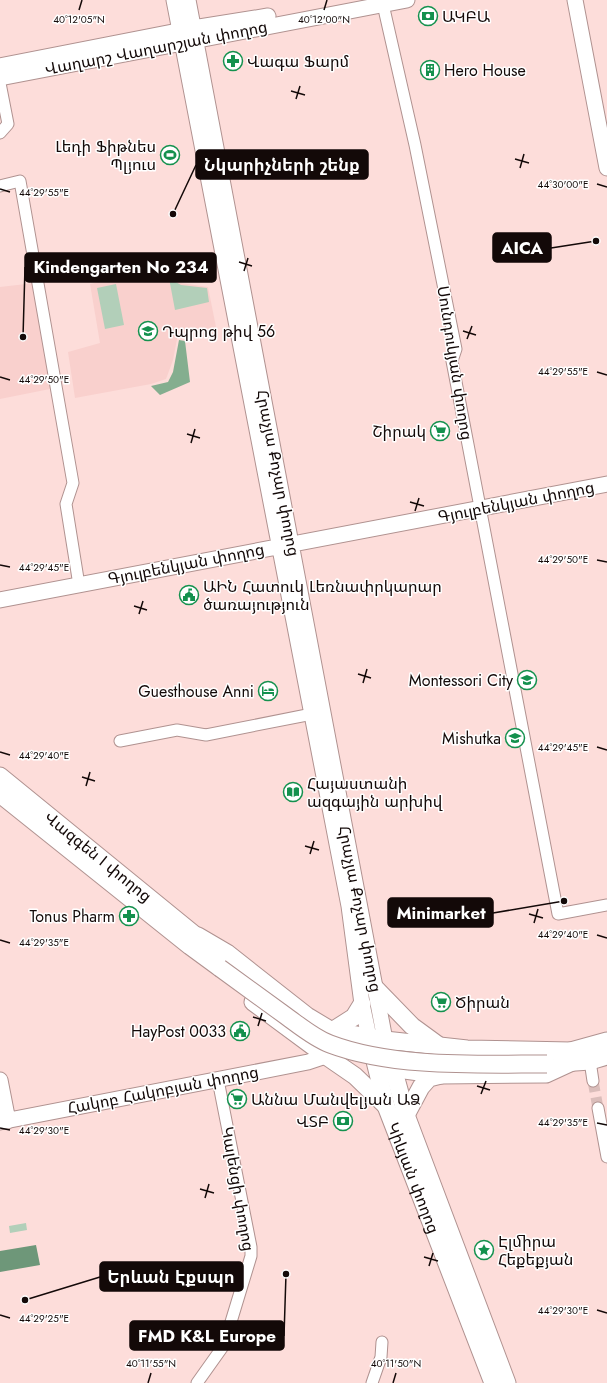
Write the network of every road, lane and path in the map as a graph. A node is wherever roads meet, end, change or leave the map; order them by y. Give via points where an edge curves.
1 (174, 0) edge
2 (188, 0) edge
3 (360, 0) edge
4 (407, 0) edge
5 (575, 0) edge
6 (383, 2) edge
7 (188, 35) junction
8 (0, 66) edge
9 (0, 78) edge
10 (0, 83) edge
11 (0, 133) edge
12 (607, 168) edge
13 (0, 186) edge
14 (607, 484) edge
15 (480, 509) junction
16 (286, 545) junction
17 (79, 585) junction
18 (0, 600) edge
19 (312, 714) junction
20 (120, 740) dead end
21 (0, 776) edge
22 (0, 794) edge
23 (607, 905) edge
24 (196, 943) junction
25 (375, 988) junction
26 (362, 1004) junction
27 (332, 1031) junction
28 (607, 1041) edge
29 (440, 1046) junction
30 (384, 1053) junction
31 (326, 1056) junction
32 (607, 1056) edge
33 (572, 1057) junction
34 (590, 1061) junction
35 (441, 1074) junction
36 (0, 1080) edge
37 (218, 1080) junction
38 (593, 1080) tunnel mouth
39 (386, 1106) junction
40 (598, 1108) tunnel mouth
41 (406, 1115) junction
42 (4, 1122) edge
43 (607, 1157) edge
44 (481, 1334) junction
45 (382, 1342) dead end
46 (197, 1383) edge
47 (372, 1383) edge
48 (493, 1383) edge
49 (507, 1383) edge

1 - 7 main road, Հրաչյա Քոչար փողոց
2 - 7 main road, Հրաչյա Քոչար փողոց
3 - 7 main road, Վաղարշ Վաղարշյան փողոց
4 - 6 main road, Վաղարշ Վաղարշյան փողոց
5 - 12 main road
6 - 7 main road, Վաղարշ Վաղարշյան փողոց
6 - 15 street, Սունդուկյան փողոց via 456,349 452,361
7 - 8 main road, Վաղարշ Վաղարշյան փողոց
7 - 9 main road, Վաղարշ Վաղարշյան փողոց
7 - 16 main road, Հրաչյա Քոչար փողոց
10 - 11 street via 8,124
13 - 17 street via 20,181 73,483 66,504
14 - 15 main road, Գյուլբենկյան փողոց
15 - 16 main road, Գյուլբենկյան փողոց
15 - 23 street, Սունդուկյան փողոց via 558,914
16 - 17 main road, Գյուլբենկյան փողոց
16 - 19 main road, Հրաչյա Քոչար փողոց
16 - 25 main road, Հրաչյա Քոչար փողոց
17 - 18 main road, Գյուլբենկյան փողոց
19 - 20 street via 206,735 177,730
19 - 26 main road, Հրաչյա Քոչար փողոց via 348,906
21 - 24 main road, Վազգեն I փողոց
22 - 24 main road, Վազգեն I փողոց
24 - 27 main road, Վազգեն I փողոց via 227,953 307,1016
24 - 30 main road, Վազգեն I փողոց, bridge via 329,1044 352,1050
24 - 31 main road, Վազգեն I փողոց via 213,972
25 - 29 main road via 412,1026
25 - 30 main road, Հրաչյա Քոչար փողոց
26 - 27 main road via 354,1017
26 - 30 main road, Հրաչյա Քոչար փողոց
27 - 30 main road
27 - 31 main road via 333,1047
28 - 33 main road
29 - 30 main road
29 - 33 main road
29 - 35 main road via 435,1050 432,1064
30 - 33 main road, bridge via 454,1064 546,1061
30 - 35 main road
30 - 39 main road, Կիևյան փողոց
30 - 41 main road, Կիևյան փողոց
31 - 37 main road, Հակոբ Հակոբյան փողոց
31 - 39 main road, Վազգեն I փողոց via 355,1076
32 - 34 main road
33 - 34 main road
33 - 35 main road via 546,1074
34 - 38 street
35 - 41 main road via 429,1078 421,1087
36 - 42 main road
37 - 42 main road, Հակոբ Հակոբյան փողոց
37 - 46 street, Կալենցի փողոց via 251,1256 224,1345
39 - 44 main road, Կիևյան փողոց
40 - 43 street
41 - 44 main road, Կիևյան փողոց
44 - 48 main road, Կիևյան փողոց
44 - 49 main road, Կիևյան փողոց
45 - 47 street via 382,1357

